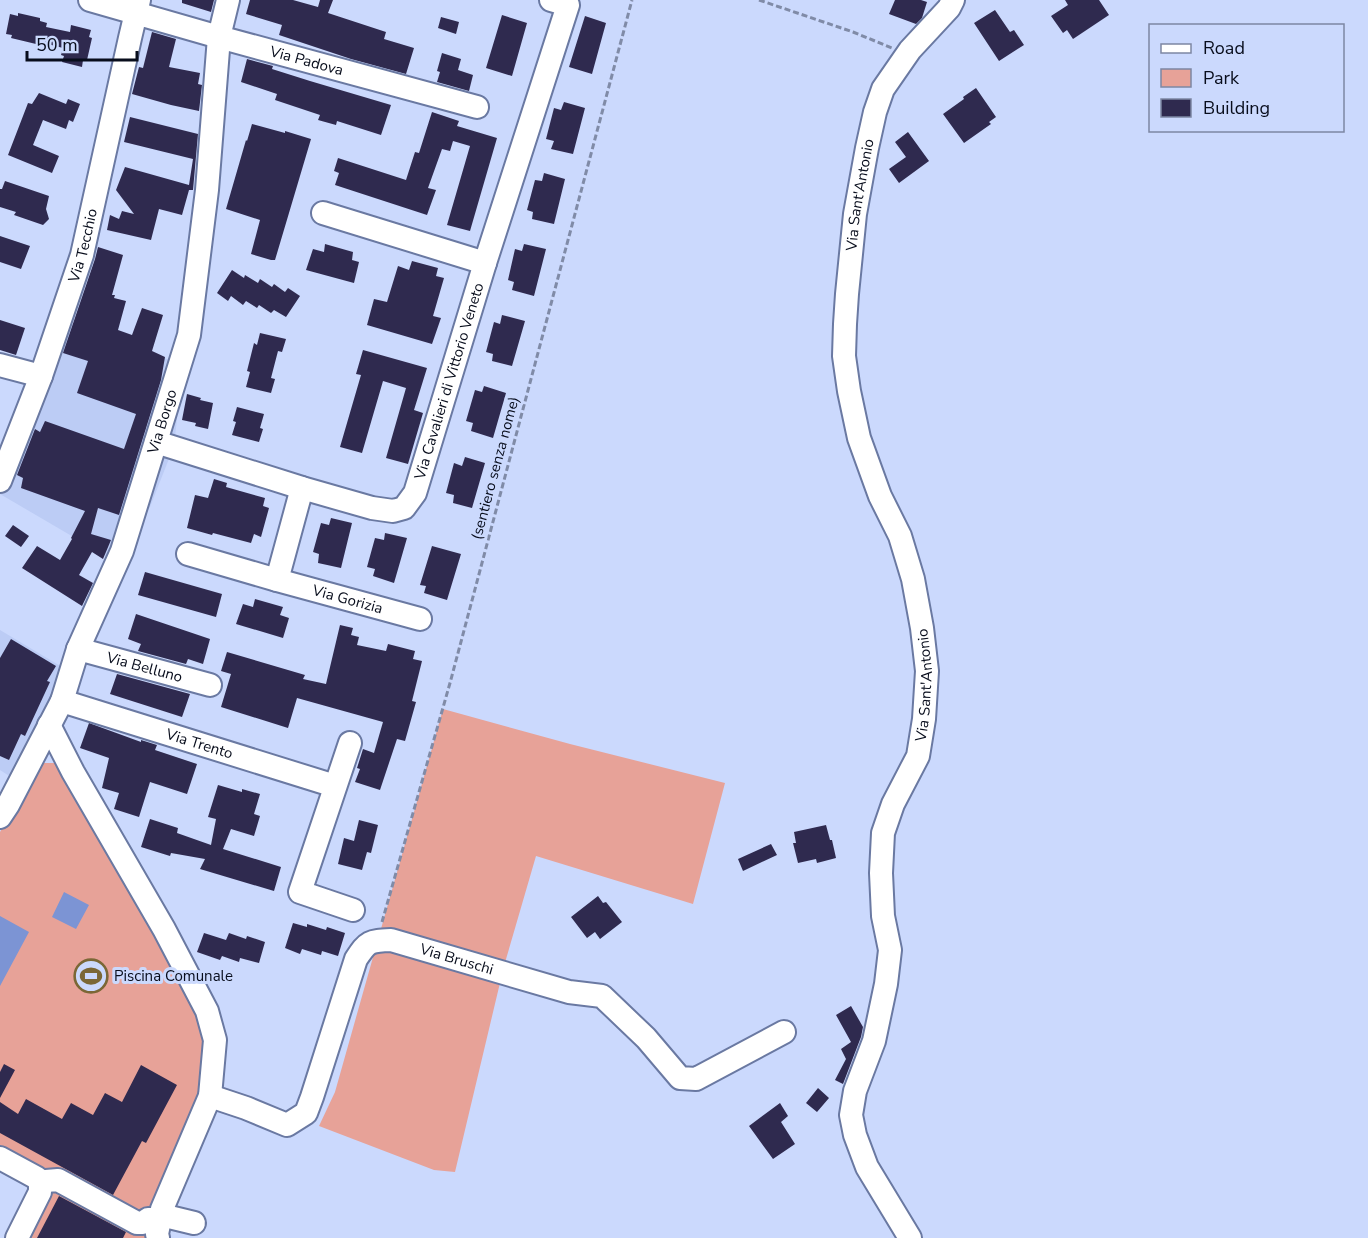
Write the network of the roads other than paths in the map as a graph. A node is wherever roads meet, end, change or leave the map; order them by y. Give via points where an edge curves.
1 (90, 0) edge
2 (228, 0) edge
3 (953, 0) edge
4 (559, 3) edge
5 (138, 7) edge
6 (219, 37) junction
7 (477, 106) dead end
8 (322, 213) dead end
9 (485, 262) junction
10 (0, 365) edge
11 (41, 376) junction
12 (156, 442) junction
13 (0, 482) edge
14 (302, 488) junction
15 (188, 554) dead end
16 (277, 580) junction
17 (420, 619) dead end
18 (78, 649) junction
19 (210, 685) dead end
20 (62, 701) junction
21 (49, 725) junction
22 (350, 743) dead end
23 (335, 786) junction
24 (0, 817) edge
25 (353, 910) dead end
26 (784, 1032) dead end
27 (210, 1096) junction
28 (0, 1158) edge
29 (40, 1184) junction
30 (194, 1223) dead end
31 (160, 1224) edge
32 (16, 1238) edge
33 (910, 1238) edge

1 - 5 street, Via Padova
2 - 6 street, Via Borgo
3 - 33 street, Via Sant'Antonio via 883,89 875,112 855,214 844,356 859,438 880,496 900,536 913,579 927,671 918,756 883,833 883,916 890,950 874,1041 855,1091 851,1115 867,1167
4 - 9 street, Via Cavalieri di Vittorio Veneto
5 - 6 street, Via Padova
5 - 11 street, Via Tecchio via 82,255
6 - 7 street, Via Padova
6 - 12 street, Via Borgo via 207,190 189,335
8 - 9 street
9 - 14 street, Via Cavalieri di Vittorio Veneto via 415,493 404,508 372,508
10 - 11 street
11 - 13 street, Via Tecchio
12 - 14 street, Via Cavalieri di Vittorio Veneto
12 - 18 street, Via Borgo via 122,550
14 - 16 street
15 - 16 street, Via Gorizia
16 - 17 street, Via Gorizia
18 - 19 street, Via Belluno
18 - 20 street, Via Borgo
20 - 21 street, Via Borgo
20 - 23 street, Via Trento
21 - 24 street, Via Borgo
21 - 27 street via 207,1011 215,1040
22 - 23 street
23 - 25 street via 300,892
26 - 27 street, Via Bruschi via 696,1079 680,1078 602,996 569,992 391,940 376,941 365,945 356,959 306,1113 287,1125
27 - 31 street via 162,1209
28 - 29 street via 37,1178
29 - 31 street via 58,1180 137,1224 148,1219
29 - 32 street via 40,1192
30 - 31 street

